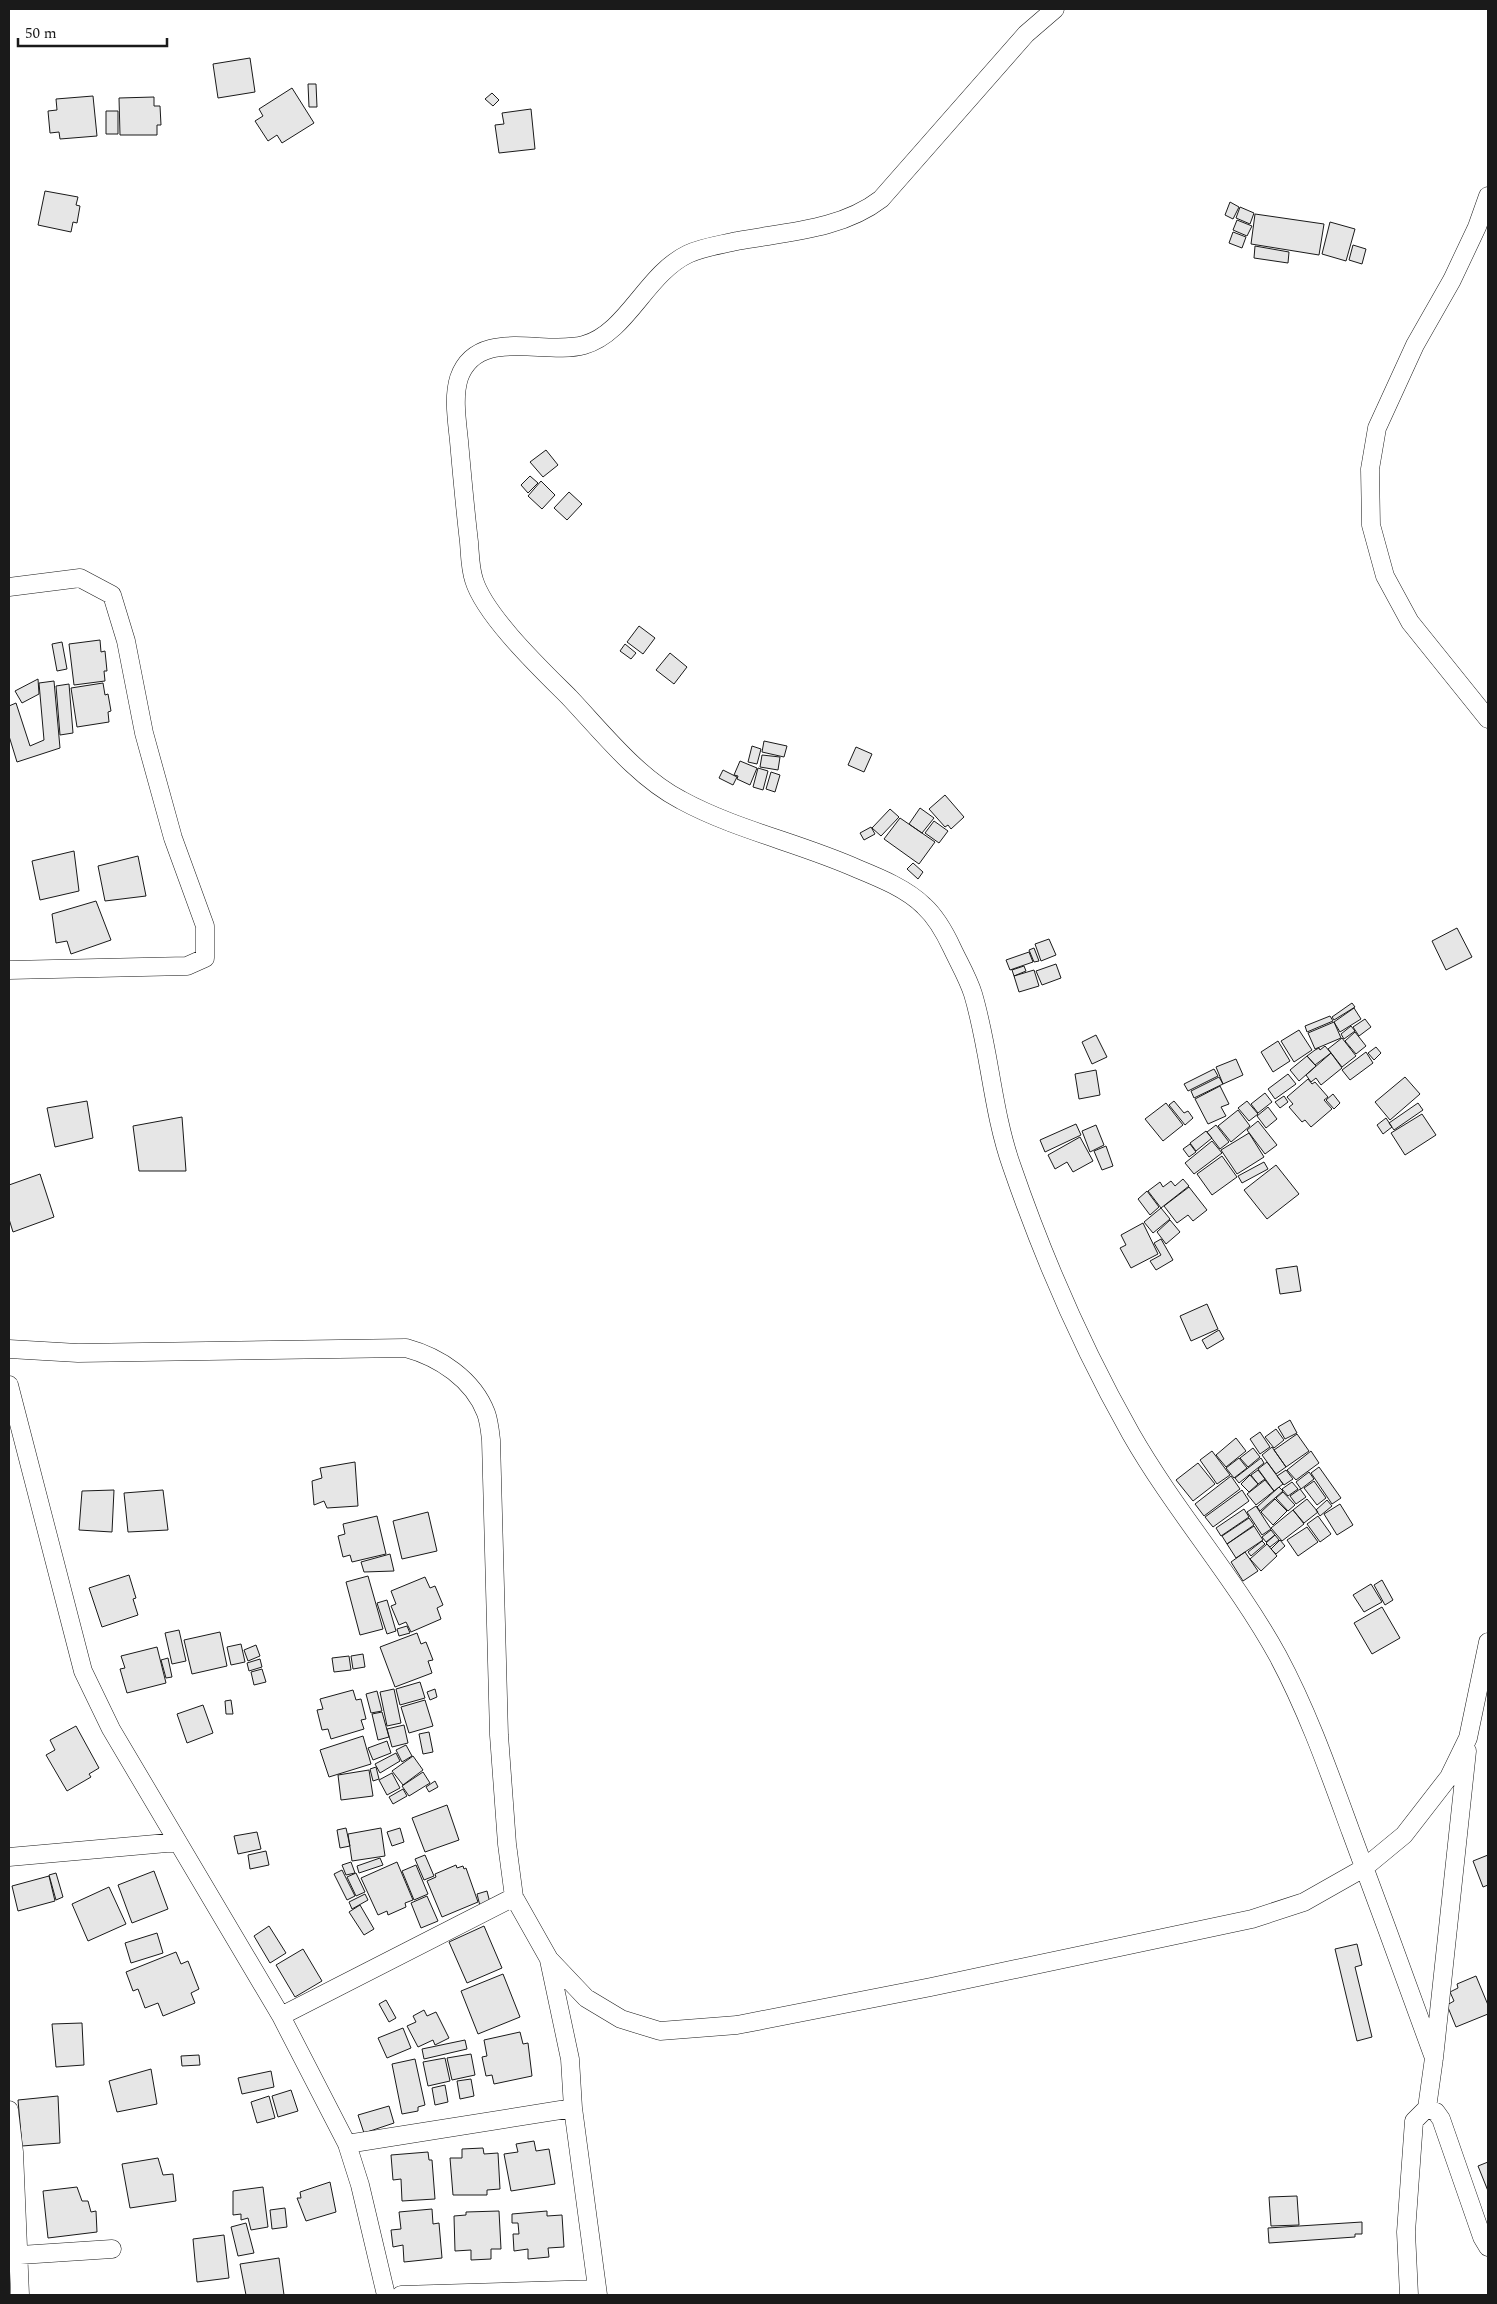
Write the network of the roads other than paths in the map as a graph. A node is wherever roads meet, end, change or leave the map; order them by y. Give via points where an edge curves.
1 (1055, 9) edge
2 (1488, 196) edge
3 (9, 587) edge
4 (1488, 719) edge
5 (9, 970) edge
6 (9, 1349) edge
7 (9, 1385) edge
8 (1488, 1642) edge
9 (1468, 1738) junction
10 (178, 1842) junction
11 (9, 1857) edge
12 (1364, 1868) junction
13 (514, 1897) junction
14 (549, 1959) junction
15 (281, 2016) junction
16 (1434, 2058) junction
17 (573, 2108) junction
18 (1426, 2108) junction
19 (9, 2110) edge
20 (347, 2144) junction
21 (1488, 2247) edge
22 (112, 2249) dead end
23 (20, 2255) junction
24 (597, 2292) edge
25 (20, 2295) edge
26 (386, 2295) edge
27 (401, 2295) edge
28 (1409, 2295) edge

1 - 12 street via 1026,34 866,211 828,224 688,254 672,264 609,332 593,343 571,348 502,347 481,350 469,360 459,378 456,400 474,581 487,605 519,646 630,762 672,796 706,813 825,854 885,880 924,905 944,931 972,990 1003,1141 1077,1330 1131,1434 1185,1519 1234,1582 1279,1658 1318,1744
2 - 4 street via 1456,272 1415,345 1377,428 1370,469 1371,525 1384,576 1410,622
3 - 5 street via 80,578 112,595 168,819 205,926 205,958 187,966
6 - 13 street via 78,1353 406,1348 425,1353 458,1374 486,1413 491,1440 499,1735
7 - 10 street via 83,1671 111,1729
8 - 9 street
9 - 12 street via 1449,1777 1425,1811 1404,1836
9 - 16 street
10 - 11 street
10 - 15 street
12 - 14 street via 1304,1902 1252,1919 737,2025 660,2031 621,2019 586,1998
12 - 16 street
13 - 14 street
13 - 15 street
14 - 17 street via 570,2059
15 - 20 street
16 - 18 street
17 - 20 street
17 - 24 street
18 - 21 street via 1436,2112 1441,2119
18 - 28 street via 1414,2122 1406,2232
19 - 23 street
20 - 26 street
22 - 23 street
23 - 25 street
24 - 27 street

